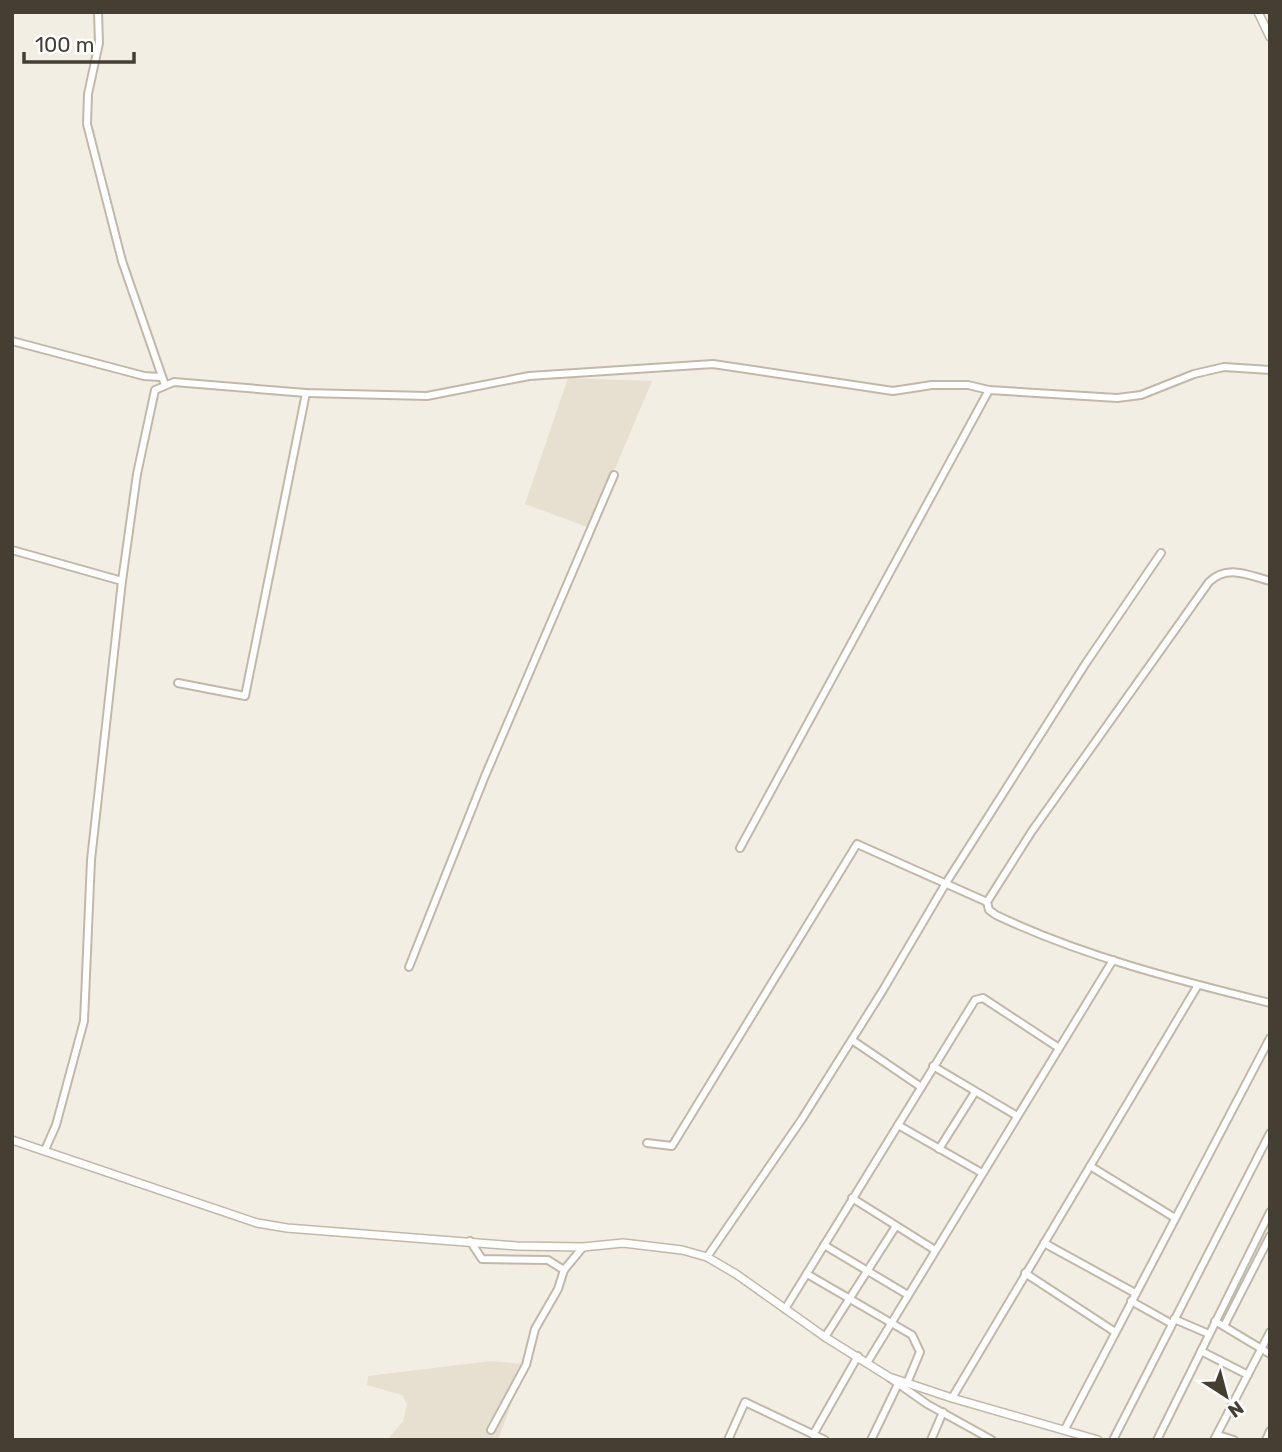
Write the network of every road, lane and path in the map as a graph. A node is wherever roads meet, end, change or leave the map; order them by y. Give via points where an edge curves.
1 (99, 12) edge
2 (1258, 12) edge
3 (1270, 37) edge
4 (12, 341) edge
5 (1270, 370) edge
6 (161, 377) junction
7 (164, 385) junction
8 (989, 390) junction
9 (306, 393) junction
10 (614, 475) dead end
11 (12, 550) edge
12 (1161, 553) dead end
13 (122, 581) junction
14 (1270, 581) edge
15 (178, 683) dead end
16 (740, 848) dead end
17 (946, 883) junction
18 (987, 902) junction
19 (1113, 960) junction
20 (409, 967) dead end
21 (1198, 985) junction
22 (1270, 1003) edge
23 (1270, 1038) edge
24 (852, 1040) junction
25 (1059, 1048) junction
26 (933, 1066) junction
27 (920, 1087) junction
28 (975, 1092) junction
29 (1017, 1116) junction
30 (898, 1125) junction
31 (1270, 1133) edge
32 (12, 1140) edge
33 (647, 1143) dead end
34 (939, 1149) junction
35 (45, 1150) junction
36 (1090, 1166) junction
37 (982, 1173) junction
38 (852, 1198) junction
39 (1270, 1212) edge
40 (1175, 1218) junction
41 (896, 1226) junction
42 (1270, 1236) edge
43 (470, 1241) junction
44 (1044, 1243) junction
45 (824, 1245) junction
46 (583, 1247) junction
47 (935, 1250) junction
48 (707, 1256) junction
49 (565, 1269) junction
50 (867, 1270) junction
51 (1025, 1273) junction
52 (807, 1274) junction
53 (1135, 1293) junction
54 (908, 1295) junction
55 (849, 1299) junction
56 (1131, 1301) junction
57 (785, 1309) junction
58 (1215, 1321) junction
59 (1173, 1322) junction
60 (890, 1324) junction
61 (1224, 1326) junction
62 (1115, 1332) junction
63 (1270, 1332) edge
64 (1209, 1334) junction
65 (824, 1337) junction
66 (1262, 1349) junction
67 (1201, 1350) junction
68 (1270, 1354) edge
69 (858, 1356) junction
70 (867, 1363) junction
71 (1248, 1375) junction
72 (901, 1383) junction
73 (952, 1398) junction
74 (943, 1412) junction
75 (1065, 1429) junction
76 (491, 1430) dead end
77 (1270, 1431) edge
78 (814, 1437) edge
79 (1216, 1437) edge
80 (990, 1439) edge
81 (728, 1440) edge
82 (824, 1440) edge
83 (871, 1440) edge
84 (931, 1440) edge
85 (1098, 1440) edge
86 (1113, 1440) edge
87 (1157, 1440) edge
88 (1234, 1440) edge
89 (1266, 1440) edge

1 - 6 street via 87,124 122,261
2 - 3 street
4 - 6 street
5 - 8 street via 1224,367 1130,397
6 - 7 street
7 - 9 street via 174,382
7 - 13 street via 155,390 152,399
8 - 9 street via 942,385 893,391 738,366 696,364 528,376 427,396
8 - 16 street
9 - 15 street via 245,696
10 - 20 street
11 - 13 street
12 - 17 street
13 - 35 street via 91,860 84,1021
14 - 18 street via 1230,571 1209,582
17 - 18 street
17 - 24 street
17 - 33 street via 857,844 672,1146
18 - 19 street via 991,912 1010,922
19 - 21 street
19 - 25 street
21 - 22 street
21 - 36 street
23 - 40 street
24 - 27 street
24 - 48 street
25 - 26 street via 979,998
25 - 29 street
26 - 27 street
26 - 28 street
27 - 30 street
28 - 29 street
28 - 34 street
29 - 37 street
30 - 34 street
30 - 38 street
31 - 59 street
32 - 35 street
34 - 37 street
35 - 43 street via 257,1223
36 - 40 street
36 - 44 street
37 - 47 street
38 - 41 street
38 - 45 street
39 - 58 street
40 - 53 street
41 - 47 street
41 - 50 street
42 - 61 street
43 - 46 street
43 - 49 street via 482,1259 548,1260
44 - 51 street
44 - 53 street
45 - 50 street
45 - 52 street
46 - 48 street via 623,1243
46 - 49 street
47 - 54 street
48 - 57 street
49 - 76 street via 535,1329 522,1375
50 - 54 street
50 - 55 street
51 - 62 street
51 - 73 street
52 - 55 street
52 - 57 street
53 - 56 street
54 - 60 street
55 - 60 street
55 - 65 street
56 - 59 street
56 - 62 street
57 - 65 street
58 - 61 street
58 - 64 street
59 - 64 street
59 - 86 street
60 - 70 street
60 - 72 street via 912,1335 919,1352
61 - 66 street
62 - 75 street
63 - 66 street
64 - 67 street
65 - 69 street
66 - 68 street
66 - 71 street
67 - 71 street
67 - 87 street
69 - 70 street
69 - 78 street
70 - 72 street
71 - 79 street
72 - 73 street
72 - 74 street
72 - 83 street
73 - 75 street
74 - 80 street
74 - 84 street
75 - 85 street
77 - 89 street
78 - 81 street via 745,1402
78 - 82 street
79 - 88 street

